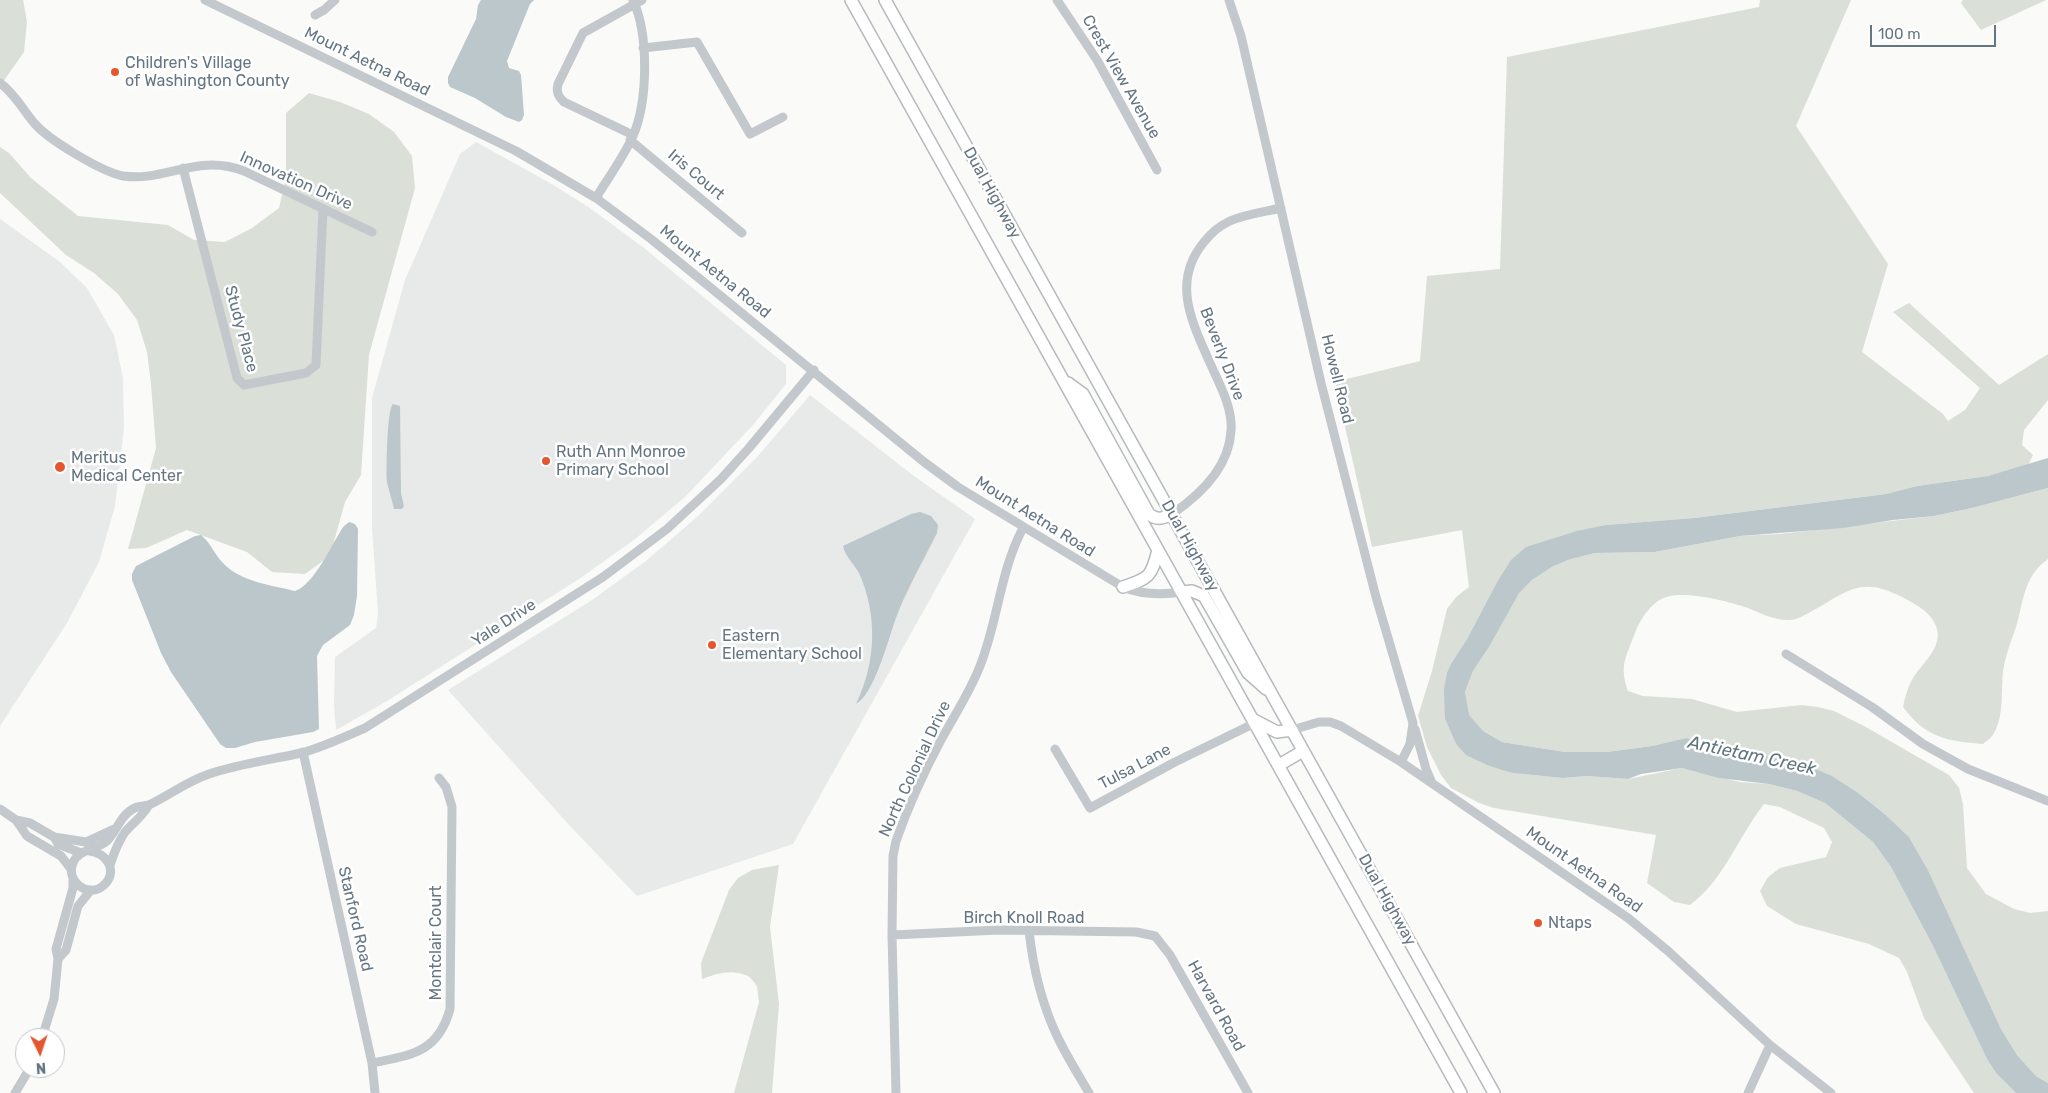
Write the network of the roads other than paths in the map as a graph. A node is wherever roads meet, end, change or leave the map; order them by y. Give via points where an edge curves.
1 (206, 0) edge
2 (335, 0) edge
3 (851, 0) edge
4 (884, 0) edge
5 (1056, 0) edge
6 (1228, 0) edge
7 (637, 1) edge
8 (315, 15) dead end
9 (644, 48) junction
10 (0, 84) edge
11 (783, 116) dead end
12 (632, 138) junction
13 (183, 168) junction
14 (1157, 170) dead end
15 (596, 198) junction
16 (1281, 208) junction
17 (323, 209) junction
18 (372, 232) dead end
19 (742, 233) dead end
20 (814, 370) junction
21 (1063, 379) junction
22 (1172, 514) junction
23 (1023, 528) junction
24 (1158, 550) junction
25 (1122, 587) junction
26 (1182, 592) junction
27 (1786, 654) dead end
28 (1274, 697) junction
29 (1254, 721) junction
30 (1413, 723) junction
31 (1292, 730) junction
32 (1055, 749) dead end
33 (1304, 751) junction
34 (303, 752) junction
35 (1401, 762) junction
36 (1279, 765) junction
37 (439, 778) dead end
38 (1432, 784) junction
39 (2048, 801) edge
40 (149, 805) junction
41 (0, 809) edge
42 (16, 820) junction
43 (114, 829) junction
44 (54, 837) junction
45 (85, 852) junction
46 (110, 864) junction
47 (71, 869) junction
48 (73, 880) junction
49 (90, 890) junction
50 (1029, 931) junction
51 (892, 935) junction
52 (1155, 936) joint
53 (58, 959) junction
54 (45, 1028) edge
55 (1770, 1045) junction
56 (372, 1063) junction
57 (24, 1078) edge
58 (15, 1093) edge
59 (375, 1093) edge
60 (896, 1093) edge
61 (1089, 1093) edge
62 (1248, 1093) edge
63 (1461, 1093) edge
64 (1494, 1093) edge
65 (1748, 1093) edge
66 (1831, 1093) edge

1 - 15 street, Mount Aetna Road via 516,151
2 - 8 street
3 - 21 main road, Dual Highway
4 - 22 main road, Dual Highway
5 - 14 street, Crest View Avenue via 1097,60
6 - 16 street, Howell Road via 1242,36
7 - 9 street
7 - 12 street, Iris Court via 583,33 557,90 564,102
9 - 11 street via 697,42 750,134
9 - 12 street via 642,96
10 - 13 street, Innovation Drive via 8,89 47,136 106,170 137,176
12 - 15 street
12 - 19 street, Iris Court
13 - 17 street, Innovation Drive via 206,164 232,167
13 - 17 street, Study Place via 238,379 244,386 306,373 316,364
15 - 20 street, Mount Aetna Road
16 - 22 street, Beverly Drive via 1241,217 1218,228 1199,248 1189,267 1186,288 1190,313 1222,389 1232,428 1226,455 1218,469 1192,501
16 - 30 street, Howell Road via 1363,547
17 - 18 street, Innovation Drive
20 - 23 street, Mount Aetna Road via 924,462
20 - 34 street, Yale Drive via 721,479 639,551 391,712 337,740
21 - 22 main road via 1083,394 1150,514 1158,518
21 - 24 main road, Dual Highway
22 - 28 main road, Dual Highway
23 - 25 street, Mount Aetna Road
23 - 51 street, North Colonial Drive via 1008,566 981,664 936,751 896,841 892,869
24 - 25 main road via 1151,574
24 - 26 main road, Dual Highway
25 - 26 street, Mount Aetna Road via 1149,594
26 - 28 main road via 1192,591 1204,596 1248,673
26 - 29 main road, Dual Highway
27 - 39 street via 1968,769
28 - 31 main road, Dual Highway
29 - 31 main road via 1277,732
29 - 32 street, Tulsa Lane via 1090,808
29 - 36 main road, Dual Highway
30 - 35 street, Howell Road via 1410,744
30 - 38 street
31 - 33 main road, Dual Highway
31 - 35 street, Mount Aetna Road via 1330,722
33 - 36 main road
33 - 64 main road, Dual Highway
34 - 40 street, Yale Drive via 210,774 188,782
34 - 56 street, Stanford Road
35 - 38 street, Mount Aetna Road
36 - 63 main road, Dual Highway
37 - 56 street, Montclair Court via 446,787 452,807 450,1009 442,1032 421,1051
38 - 55 street, Mount Aetna Road via 1628,918
40 - 43 street, Yale Drive via 136,808
40 - 46 street, Yale Drive via 142,818 126,832 116,847
41 - 42 street
42 - 44 street via 30,823
42 - 47 street via 27,836 61,856
43 - 44 street via 86,842
43 - 45 street, Yale Drive via 101,846
44 - 45 street via 58,844
45 - 46 street via 94,851
45 - 47 street, Yale Drive via 74,860
46 - 49 street, Yale Drive via 105,884
47 - 48 street, Yale Drive
48 - 49 street
48 - 53 street, Yale Drive via 56,949
49 - 53 street, Yale Drive via 78,906 66,950
50 - 51 street, Birch Knoll Road
50 - 52 street, Birch Knoll Road via 1136,932
50 - 61 street via 1036,979 1048,1014 1057,1037
51 - 60 street, North Colonial Drive
52 - 62 street, Harvard Road via 1170,955
53 - 54 street, Yale Drive via 54,999
55 - 65 street
55 - 66 street, Mount Aetna Road
56 - 59 street, Stanford Road
57 - 58 street

